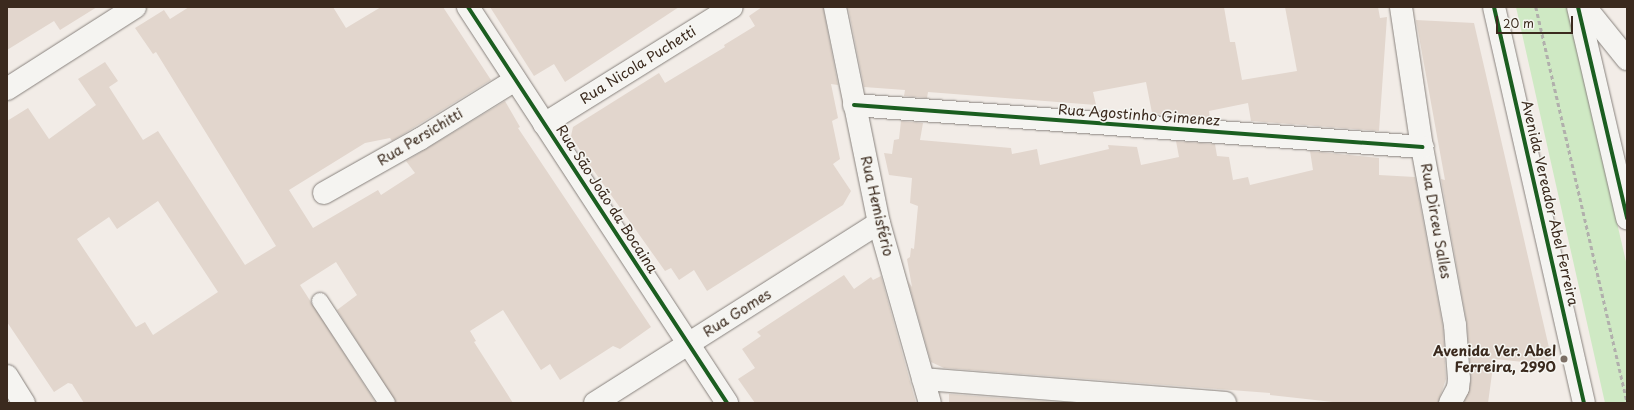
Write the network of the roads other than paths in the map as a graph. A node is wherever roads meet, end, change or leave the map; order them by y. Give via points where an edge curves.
1 (468, 7) edge
2 (732, 7) edge
3 (835, 7) edge
4 (1400, 7) edge
5 (1494, 7) edge
6 (1578, 7) edge
7 (1585, 7) edge
8 (129, 9) edge
9 (1627, 59) edge
10 (515, 80) junction
11 (7, 88) edge
12 (854, 105) junction
13 (544, 124) junction
14 (1422, 147) junction
15 (324, 193) dead end
16 (1627, 218) edge
17 (879, 223) junction
18 (320, 301) dead end
19 (688, 344) junction
20 (7, 376) edge
21 (923, 379) junction
22 (1454, 395) edge
23 (24, 403) edge
24 (386, 403) edge
25 (595, 403) edge
26 (727, 403) edge
27 (930, 403) edge
28 (1226, 403) edge
29 (1584, 403) edge

1 - 10 street, Rua São João da Bocaina
2 - 13 street, Rua Nicola Puchetti
3 - 12 street, Rua Hemisfério
4 - 14 street, Rua Dirceu Salles
5 - 29 street, Avenida Vereador Abel Ferreira
6 - 16 street
7 - 9 street
8 - 11 street
10 - 13 street, Rua São João da Bocaina
10 - 15 street, Rua Persichitti via 420,139
12 - 14 street, Rua Agostinho Gimenez
12 - 17 street, Rua Hemisfério
13 - 19 street, Rua São João da Bocaina
14 - 22 street, Rua Dirceu Salles via 1455,325
17 - 19 street, Rua Gomes
17 - 21 street, Rua Hemisfério
18 - 24 lane
19 - 25 street, Rua Gomes
19 - 26 street, Rua São João da Bocaina
20 - 23 street
21 - 27 street, Rua Hemisfério
21 - 28 street

